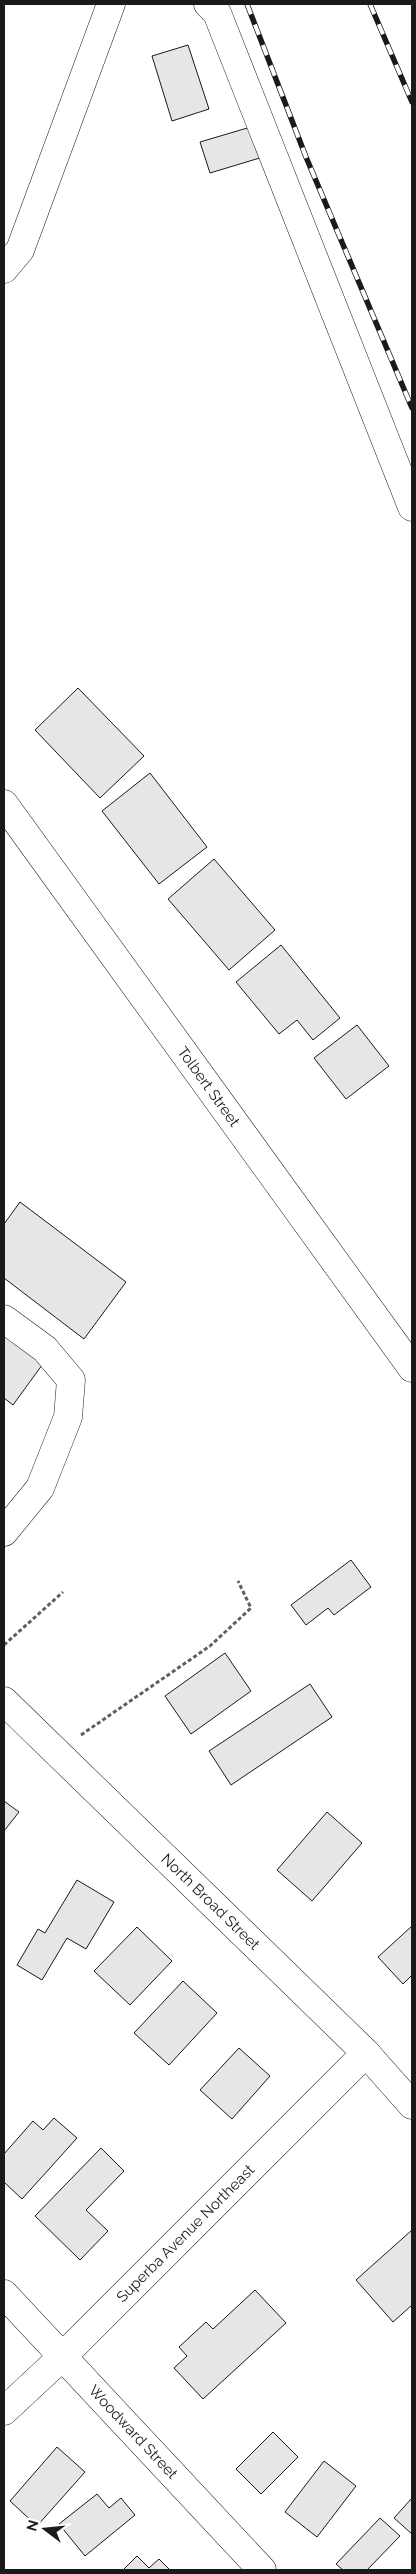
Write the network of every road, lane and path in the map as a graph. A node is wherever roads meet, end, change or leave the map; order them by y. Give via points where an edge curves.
1 (111, 4) edge
2 (208, 4) edge
3 (4, 269) edge
4 (412, 507) edge
5 (4, 804) edge
6 (4, 1319) edge
7 (412, 1368) edge
8 (4, 1532) edge
9 (238, 1581) dead end
10 (63, 1592) dead end
11 (4, 1645) edge
12 (4, 1701) edge
13 (56, 1753) junction
14 (366, 2053) junction
15 (412, 2104) edge
16 (4, 2294) edge
17 (62, 2357) junction
18 (4, 2411) edge
19 (262, 2570) edge

1 - 3 street via 20,250
2 - 4 street via 218,13
5 - 7 street, Tolbert Street
6 - 8 street via 45,1349 71,1380 68,1417 40,1488
9 - 13 path via 251,1608 210,1646
10 - 11 path
12 - 13 street, North Broad Street
13 - 14 street, North Broad Street
14 - 15 street, North Broad Street
14 - 17 street, Superba Avenue Northeast
16 - 17 street, Woodward Street
17 - 18 street, Superba Avenue Northeast
17 - 19 street, Woodward Street

